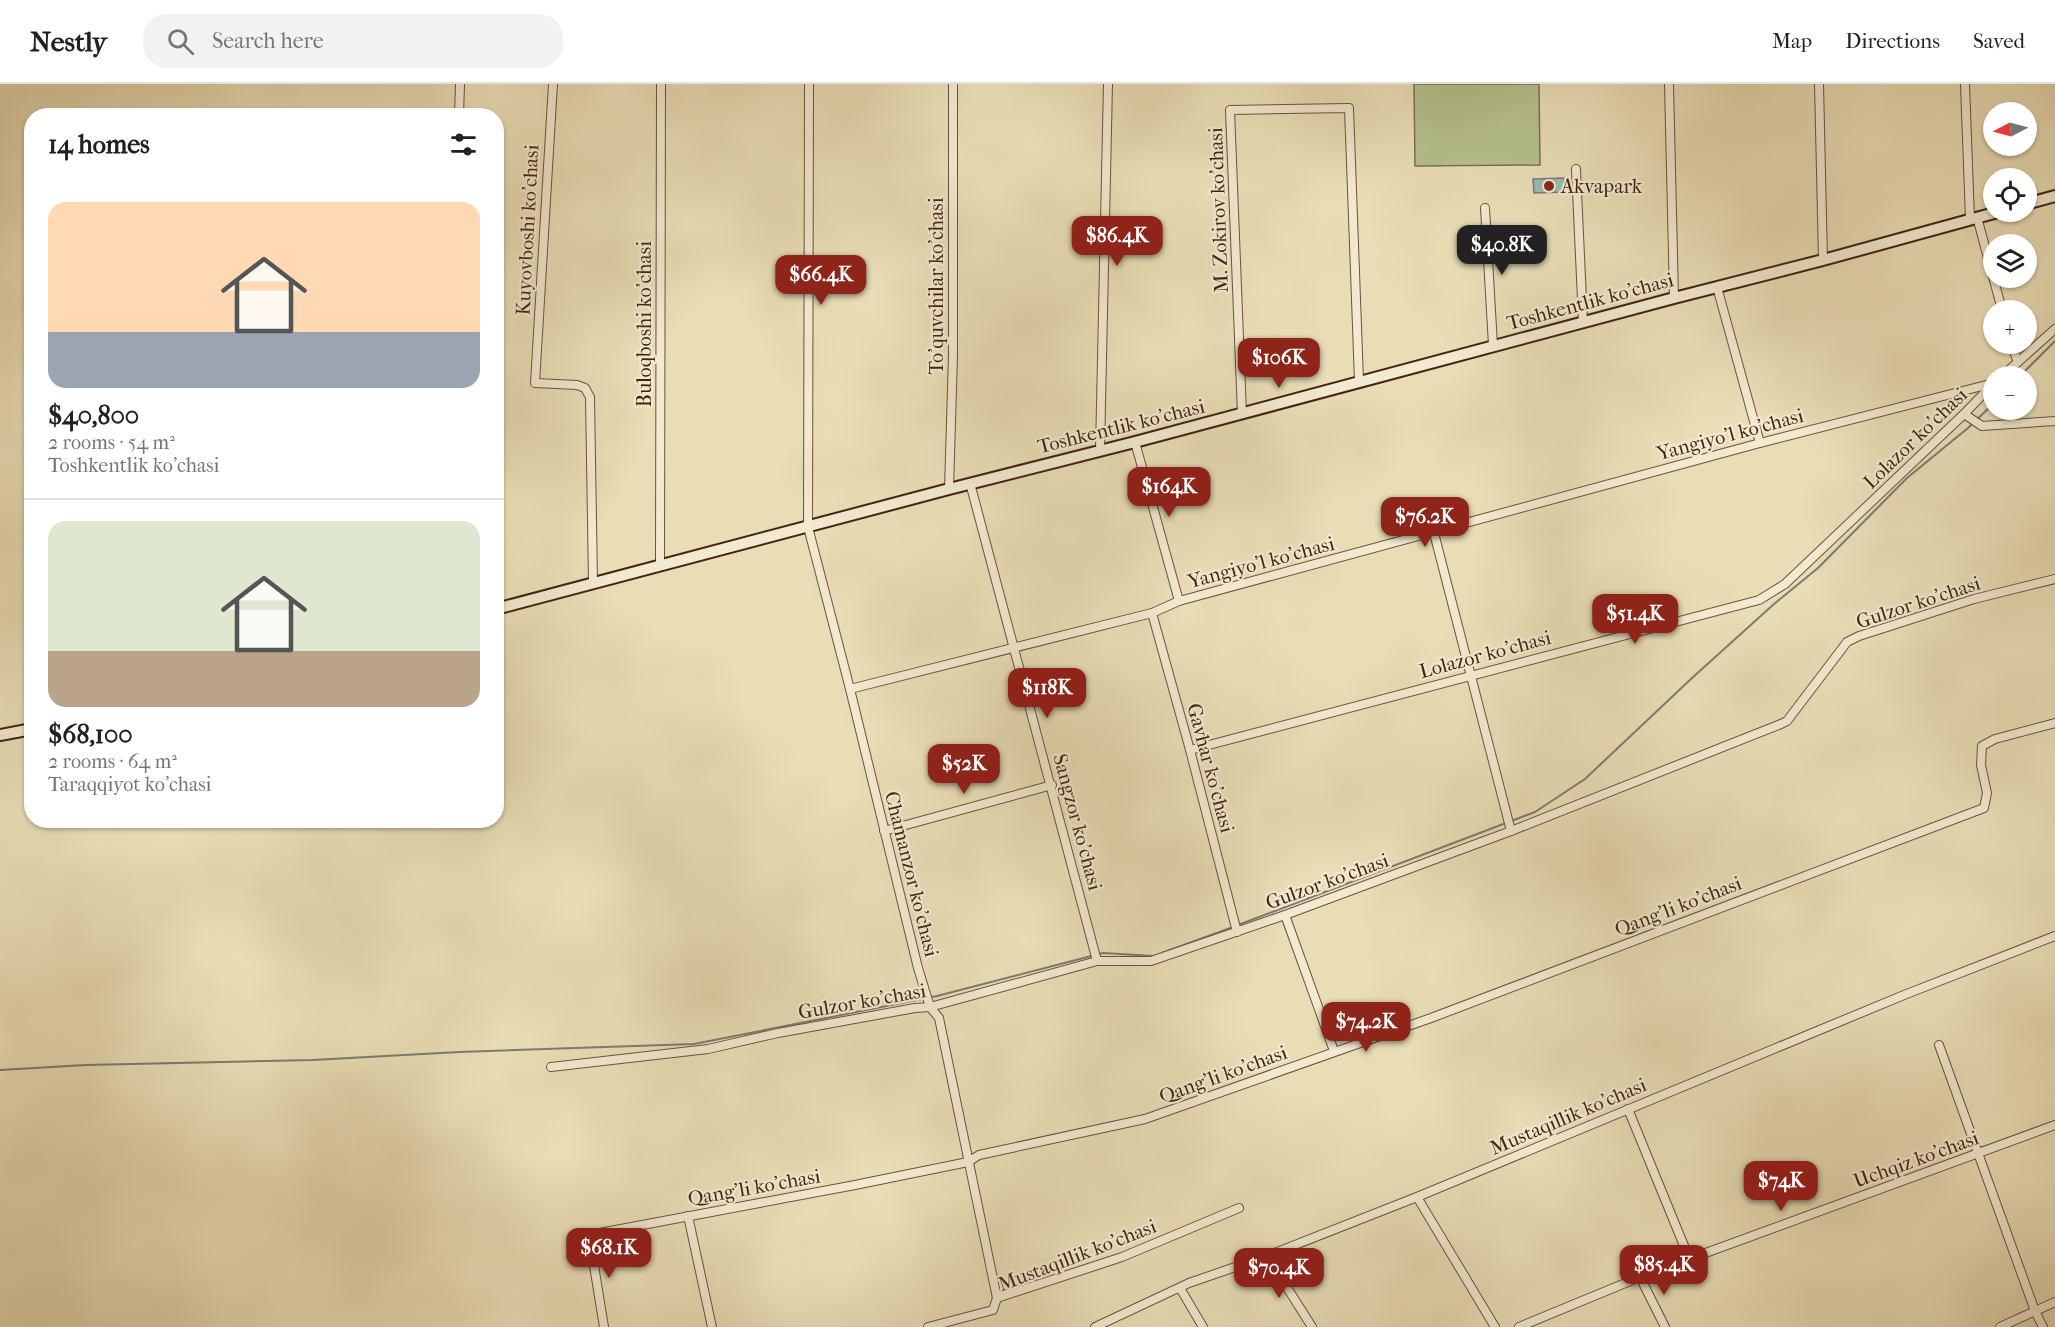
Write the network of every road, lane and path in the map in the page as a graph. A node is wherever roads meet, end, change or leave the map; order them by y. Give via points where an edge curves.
1 (460, 84) edge
2 (553, 84) edge
3 (661, 84) edge
4 (809, 84) edge
5 (953, 84) edge
6 (1108, 84) edge
7 (1669, 84) edge
8 (1819, 84) edge
9 (1965, 84) edge
10 (459, 108) edge
11 (1576, 169) dead end
12 (2055, 196) edge
13 (2037, 201) edge
14 (1485, 208) dead end
15 (1983, 216) edge
16 (1974, 218) junction
17 (1823, 260) junction
18 (1717, 287) junction
19 (1674, 298) junction
20 (1999, 300) edge
21 (1583, 322) junction
22 (2055, 328) edge
23 (1492, 345) junction
24 (2015, 354) edge
25 (2018, 362) junction
26 (2013, 366) edge
27 (1359, 381) junction
28 (1983, 387) edge
29 (1983, 395) edge
30 (1242, 414) junction
31 (1965, 414) junction
32 (2055, 421) edge
33 (1135, 442) junction
34 (1760, 443) junction
35 (1100, 450) junction
36 (970, 483) junction
37 (949, 489) junction
38 (808, 527) junction
39 (1434, 532) junction
40 (660, 564) junction
41 (2055, 579) edge
42 (593, 584) junction
43 (1179, 601) junction
44 (504, 607) edge
45 (1152, 613) junction
46 (1015, 648) junction
47 (1470, 675) junction
48 (850, 690) junction
49 (2055, 723) edge
50 (24, 730) edge
51 (0, 735) edge
52 (1190, 750) junction
53 (1052, 785) junction
54 (884, 831) junction
55 (1511, 831) junction
56 (1285, 915) junction
57 (1237, 932) junction
58 (2055, 936) edge
59 (1097, 961) junction
60 (930, 1007) junction
61 (1940, 1045) dead end
62 (1334, 1051) junction
63 (551, 1067) dead end
64 (1628, 1109) junction
65 (2055, 1125) edge
66 (1979, 1154) junction
67 (968, 1162) junction
68 (1417, 1197) junction
69 (1239, 1208) dead end
70 (688, 1216) junction
71 (1267, 1256) junction
72 (1689, 1258) junction
73 (1640, 1277) junction
74 (1180, 1288) junction
75 (997, 1298) junction
76 (2055, 1302) edge
77 (2035, 1311) junction
78 (604, 1327) edge
79 (712, 1327) edge
80 (928, 1327) edge
81 (1095, 1327) edge
82 (1203, 1327) edge
83 (1312, 1327) edge
84 (1495, 1327) edge
85 (1519, 1327) edge
86 (1665, 1327) edge
87 (2000, 1327) edge
88 (2043, 1327) edge

1 - 10 street
2 - 42 street, Kuyovboshi ko'chasi via 535,383 577,385 585,388 590,397
3 - 40 street, Buloqboshi ko'chasi
4 - 38 street, Chamanzor ko'chasi
5 - 37 street, To'quvchilar ko'chasi
6 - 35 street
7 - 19 street
8 - 17 street
9 - 16 street
11 - 21 street
12 - 13 main road
14 - 23 street
15 - 16 main road, Toshkentlik ko'chasi
16 - 17 main road, Toshkentlik ko'chasi
16 - 20 street
17 - 18 main road, Toshkentlik ko'chasi
18 - 19 main road, Toshkentlik ko'chasi
18 - 34 street
19 - 21 main road, Toshkentlik ko'chasi
21 - 23 main road, Toshkentlik ko'chasi
22 - 25 street
23 - 27 main road, Toshkentlik ko'chasi
24 - 25 street
25 - 26 street
27 - 30 main road, Toshkentlik ko'chasi
27 - 30 street, M. Zokirov ko'chasi via 1349,108 1230,110
28 - 34 street, Yangiyo'l ko'chasi
29 - 31 street, Lolazor ko'chasi
30 - 33 main road, Toshkentlik ko'chasi
31 - 32 street via 1982,426
31 - 47 street, Lolazor ko'chasi via 1785,584 1760,600
33 - 35 main road, Toshkentlik ko'chasi
33 - 43 street
34 - 39 street, Yangiyo'l ko'chasi
35 - 36 main road, Toshkentlik ko'chasi
36 - 37 main road, Toshkentlik ko'chasi
36 - 46 street, Sangzor ko'chasi
37 - 38 main road, Toshkentlik ko'chasi
38 - 40 main road, Toshkentlik ko'chasi
38 - 48 street, Chamanzor ko'chasi
39 - 43 street, Yangiyo'l ko'chasi
39 - 47 street
40 - 42 main road, Toshkentlik ko'chasi
41 - 55 street, Gulzor ko'chasi via 1974,599 1859,636 1847,642 1781,724
42 - 44 main road, Toshkentlik ko'chasi
43 - 45 street, Yangiyo'l ko'chasi
45 - 46 street, Yangiyo'l ko'chasi
45 - 52 street, Gavhar ko'chasi
46 - 48 street, Yangiyo'l ko'chasi
46 - 53 street, Sangzor ko'chasi
47 - 52 street, Lolazor ko'chasi
47 - 55 street
48 - 54 street, Chamanzor ko'chasi
49 - 62 street, Qang'li ko'chasi via 1982,746 1987,794 1983,808 1431,1018
50 - 51 main road
52 - 57 street, Gavhar ko'chasi
53 - 54 street
53 - 59 street, Sangzor ko'chasi
54 - 60 street, Chamanzor ko'chasi
55 - 56 street, Gulzor ko'chasi
56 - 57 street, Gulzor ko'chasi
56 - 62 street
57 - 59 street, Gulzor ko'chasi via 1151,961
58 - 64 street, Mustaqillik ko'chasi
59 - 60 street, Gulzor ko'chasi
60 - 63 street, Gulzor ko'chasi via 708,1049
60 - 67 street, Chamanzor ko'chasi via 939,1018
61 - 66 street
62 - 67 street, Qang'li ko'chasi via 1145,1119 979,1155
64 - 68 street, Mustaqillik ko'chasi
64 - 72 street
65 - 66 street, Uchqiz ko'chasi
66 - 72 street, Uchqiz ko'chasi
66 - 77 street
67 - 70 street, Qang'li ko'chasi
67 - 75 street, Chamanzor ko'chasi
68 - 71 street, Mustaqillik ko'chasi
68 - 84 street
69 - 75 street, Mustaqillik ko'chasi via 1122,1257
70 - 78 street, Qang'li ko'chasi via 588,1235
70 - 79 street
71 - 74 street, Mustaqillik ko'chasi
71 - 83 street
72 - 73 street, Uchqiz ko'chasi
73 - 85 street, Uchqiz ko'chasi
73 - 86 street
74 - 81 street, Mustaqillik ko'chasi
74 - 82 street
75 - 80 street, Mustaqillik ko'chasi via 993,1310
76 - 77 street
77 - 87 street
77 - 88 street

